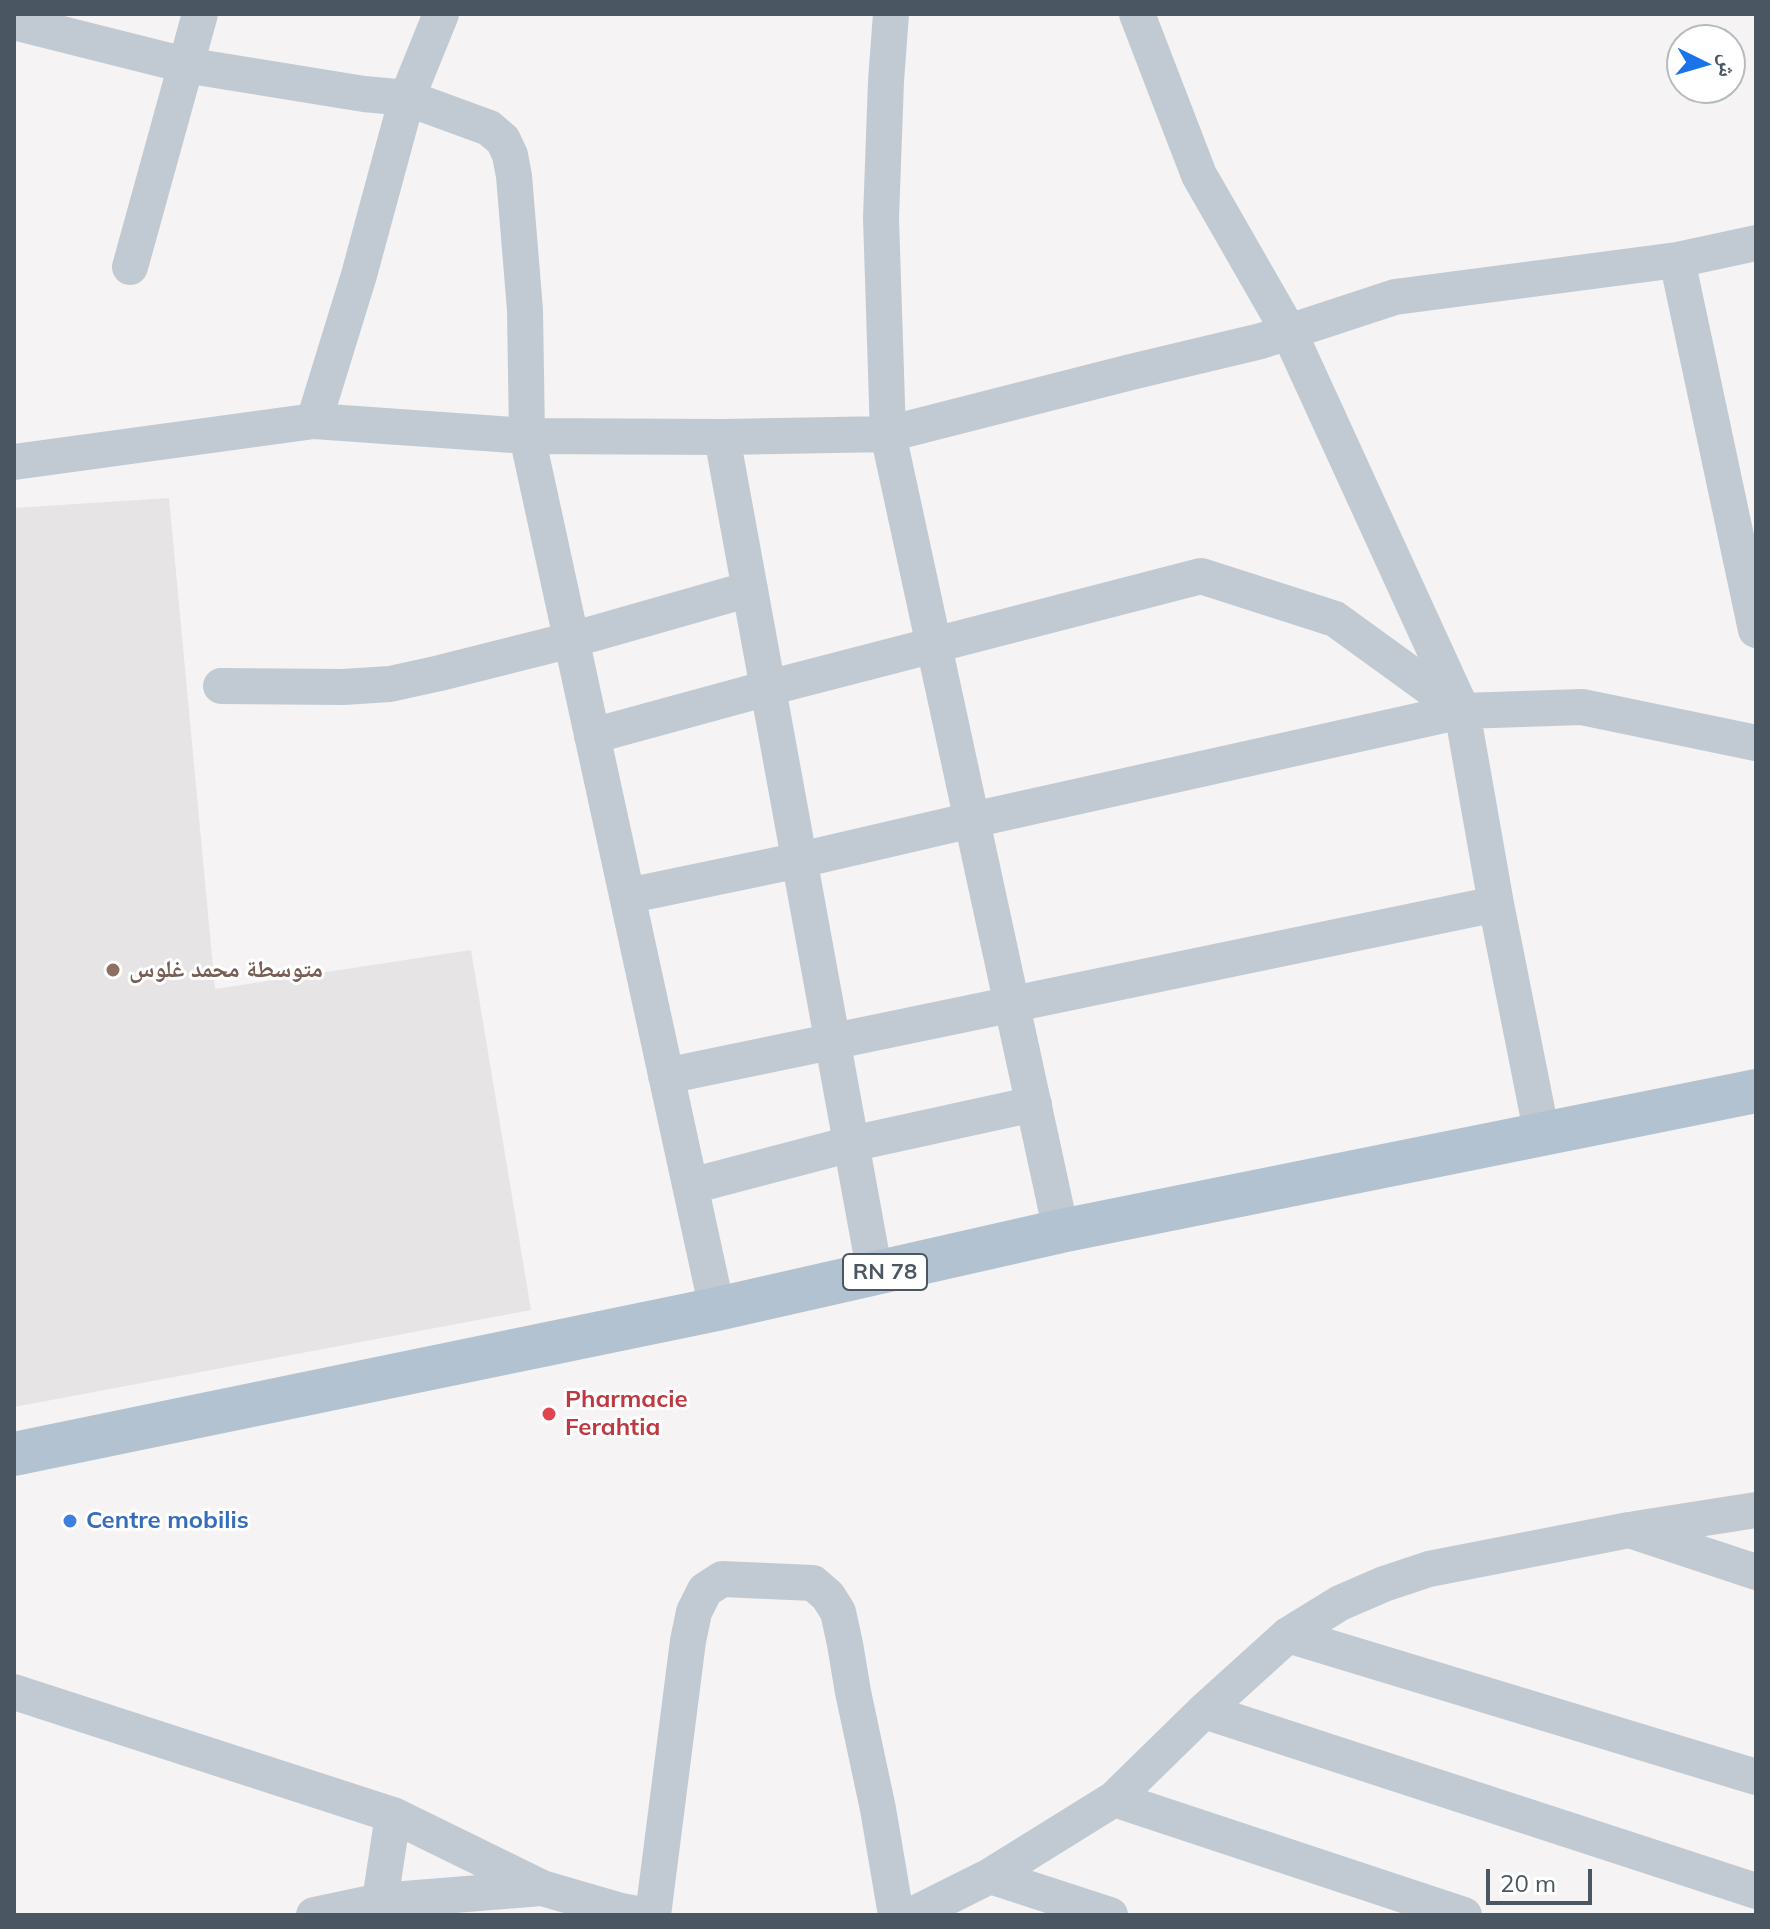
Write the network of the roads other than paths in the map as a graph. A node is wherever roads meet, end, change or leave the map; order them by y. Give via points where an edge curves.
1 (200, 14) edge
2 (441, 14) edge
3 (891, 14) edge
4 (1137, 14) edge
5 (14, 22) edge
6 (185, 65) junction
7 (407, 98) junction
8 (1756, 243) edge
9 (1677, 260) junction
10 (130, 267) dead end
11 (1289, 332) junction
12 (314, 421) junction
13 (888, 434) junction
14 (527, 436) junction
15 (722, 437) junction
16 (14, 462) edge
17 (750, 589) junction
18 (1756, 630) edge
19 (571, 640) junction
20 (934, 646) junction
21 (221, 686) dead end
22 (768, 688) junction
23 (1462, 711) junction
24 (592, 736) junction
25 (1756, 743) edge
26 (972, 820) junction
27 (800, 860) junction
28 (627, 896) junction
29 (1496, 904) junction
30 (1012, 1005) junction
31 (832, 1042) junction
32 (666, 1076) junction
33 (1756, 1091) edge
34 (1034, 1104) junction
35 (1542, 1135) junction
36 (851, 1144) junction
37 (691, 1186) junction
38 (1061, 1231) junction
39 (875, 1274) junction
40 (717, 1309) junction
41 (14, 1454) edge
42 (1756, 1510) edge
43 (1629, 1530) junction
44 (1756, 1572) edge
45 (1288, 1635) junction
46 (14, 1692) edge
47 (1204, 1711) junction
48 (1756, 1777) edge
49 (1114, 1799) junction
50 (393, 1815) junction
51 (990, 1876) junction
52 (542, 1888) junction
53 (1756, 1891) edge
54 (380, 1901) junction
55 (634, 1914) edge
56 (314, 1915) edge
57 (896, 1915) edge
58 (912, 1915) edge
59 (1110, 1915) edge
60 (1464, 1915) edge

1 - 6 street
2 - 7 street
3 - 13 street via 881,218
4 - 11 street via 1199,175
5 - 6 street
6 - 7 street
6 - 10 street
7 - 12 street
7 - 14 street via 489,128 510,155 525,310
8 - 9 street
9 - 11 street via 1395,297
9 - 18 street
11 - 13 street
11 - 23 street
12 - 14 street
12 - 16 street
13 - 15 street
13 - 20 street
14 - 15 street
14 - 19 street
15 - 17 street
17 - 19 street
17 - 22 street
19 - 21 street via 390,684
19 - 24 street
20 - 22 street
20 - 23 street via 1201,576 1335,619
20 - 26 street
22 - 24 street
22 - 27 street
23 - 25 street via 1582,707
23 - 26 street
23 - 29 street
24 - 28 street
26 - 27 street
26 - 30 street
27 - 28 street
27 - 31 street
28 - 32 street
29 - 30 street
29 - 35 street
30 - 31 street
30 - 34 street
31 - 32 street
31 - 36 street
32 - 37 street
33 - 35 main road, RN 78
34 - 36 street
34 - 38 street
35 - 38 main road, RN 78
36 - 37 street
36 - 39 street
37 - 40 street
38 - 39 main road, RN 78
39 - 40 main road, RN 78
40 - 41 main road, RN 78
42 - 43 street
43 - 44 street
43 - 45 street via 1429,1569 1340,1603
45 - 47 street
45 - 48 street
46 - 50 street
47 - 49 street
47 - 53 street
49 - 51 street
49 - 60 street
50 - 52 street
50 - 54 street
51 - 58 street
51 - 59 street
52 - 54 street
52 - 55 street
54 - 56 street
55 - 57 street via 694,1612 705,1590 722,1579 813,1583 838,1612

